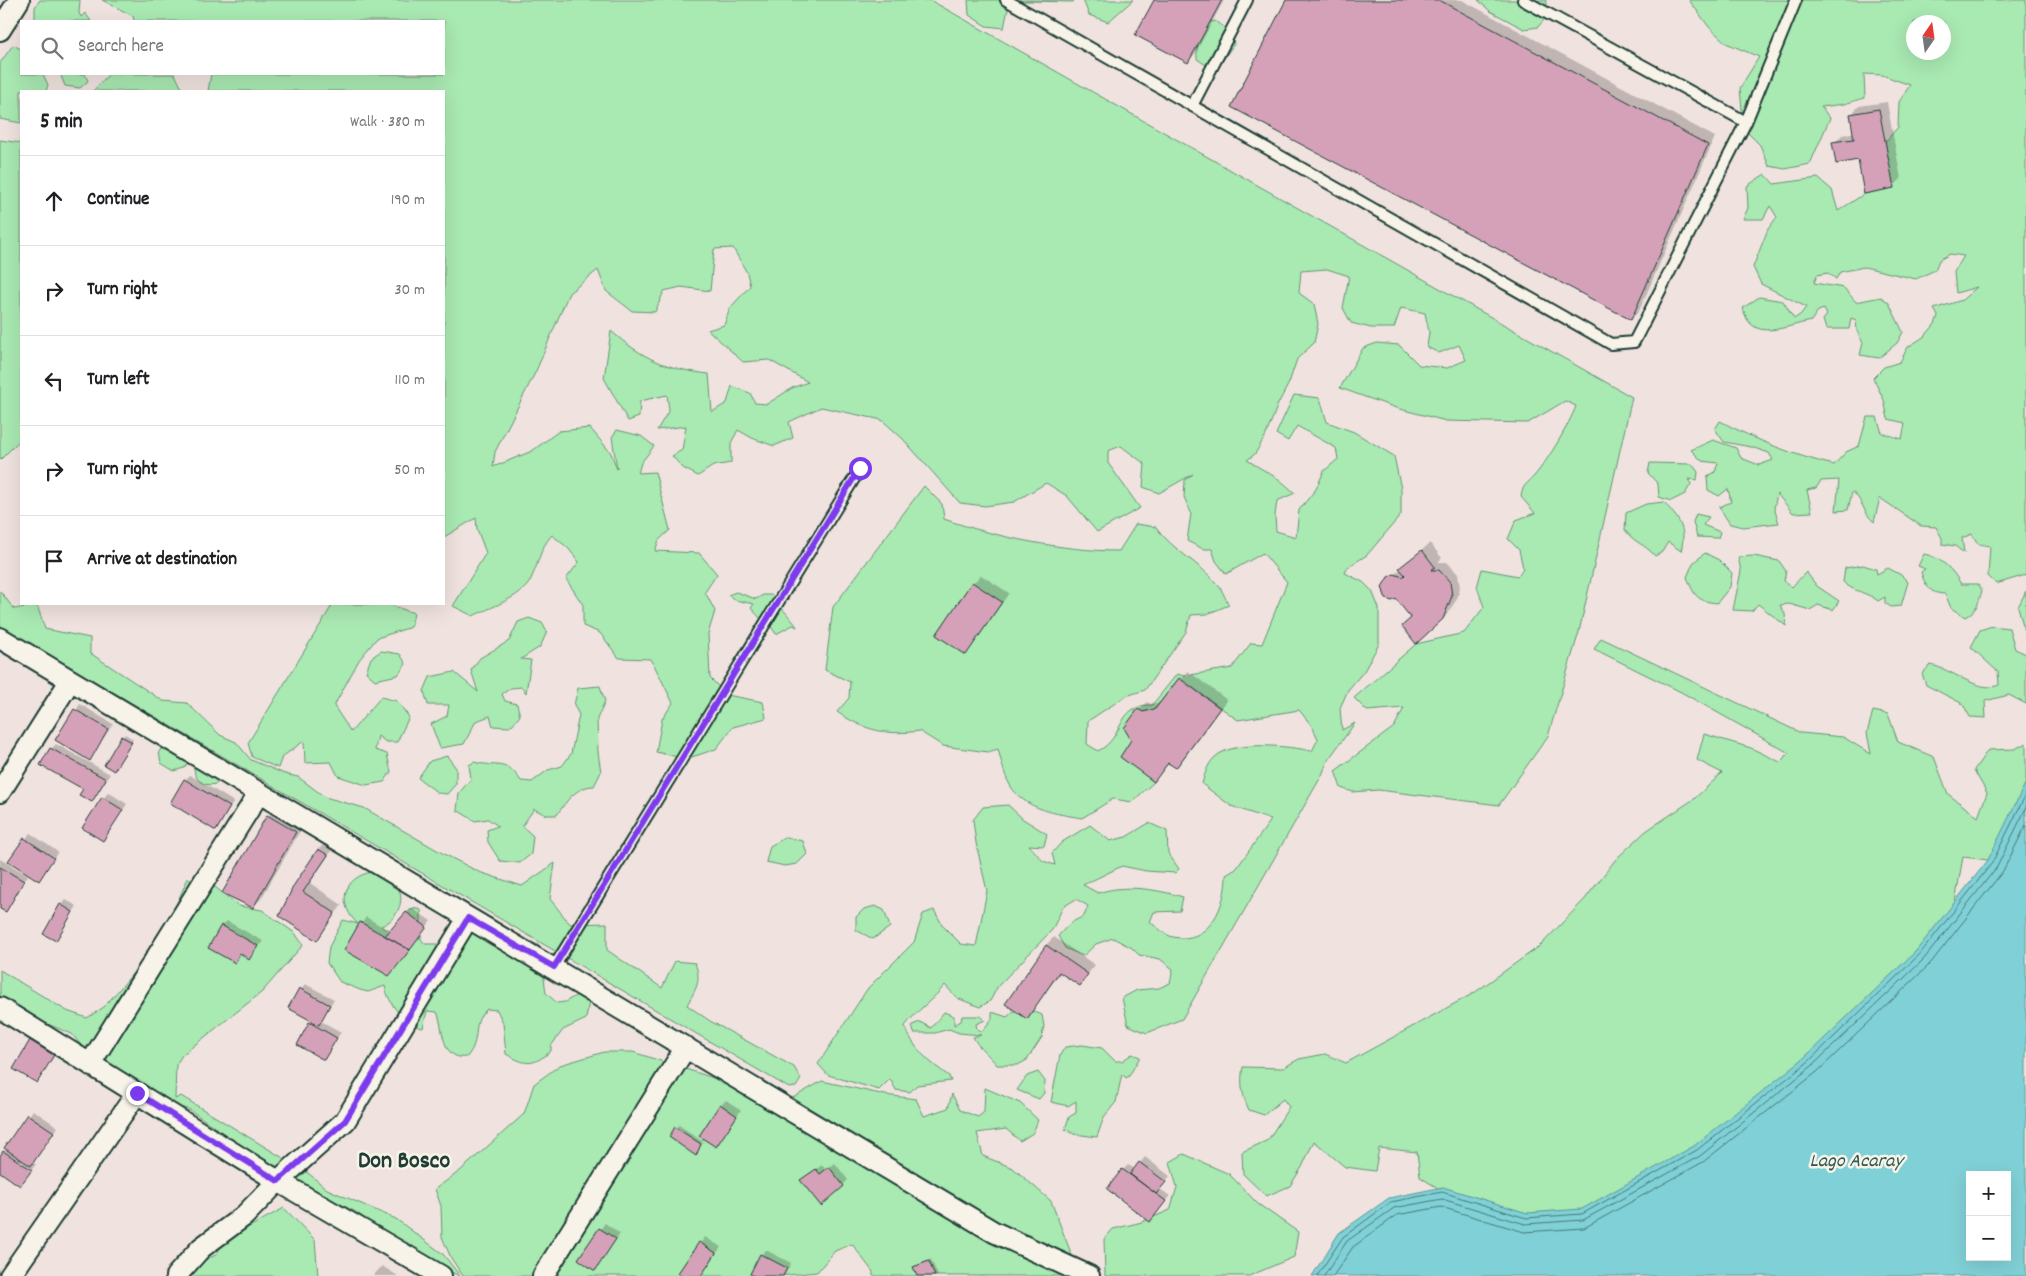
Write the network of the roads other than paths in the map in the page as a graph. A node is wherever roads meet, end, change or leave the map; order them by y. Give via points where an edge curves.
1 (19, 0) edge
2 (1006, 0) edge
3 (1247, 0) edge
4 (1523, 0) edge
5 (1796, 0) edge
6 (0, 30) edge
7 (1192, 106) junction
8 (1746, 122) junction
9 (860, 468) dead end
10 (0, 638) edge
11 (70, 681) junction
12 (0, 792) edge
13 (259, 793) junction
14 (468, 918) junction
15 (554, 967) junction
16 (0, 1008) edge
17 (686, 1048) junction
18 (90, 1064) junction
19 (137, 1093) junction
20 (278, 1181) junction
21 (10, 1276) edge
22 (176, 1276) edge
23 (442, 1276) edge
24 (543, 1276) edge
25 (1089, 1276) edge

1 - 6 street
2 - 7 lane
3 - 7 lane
4 - 8 lane
5 - 8 lane
7 - 8 lane via 1611,344 1634,342
9 - 15 lane
10 - 11 street
11 - 12 street
11 - 13 street
13 - 14 street
13 - 18 street
14 - 15 street
14 - 20 street via 345,1121
15 - 17 street
16 - 18 street
17 - 24 street
17 - 25 street via 994,1232
18 - 19 street
19 - 20 street
19 - 21 street
20 - 22 street via 244,1216 201,1248
20 - 23 street

